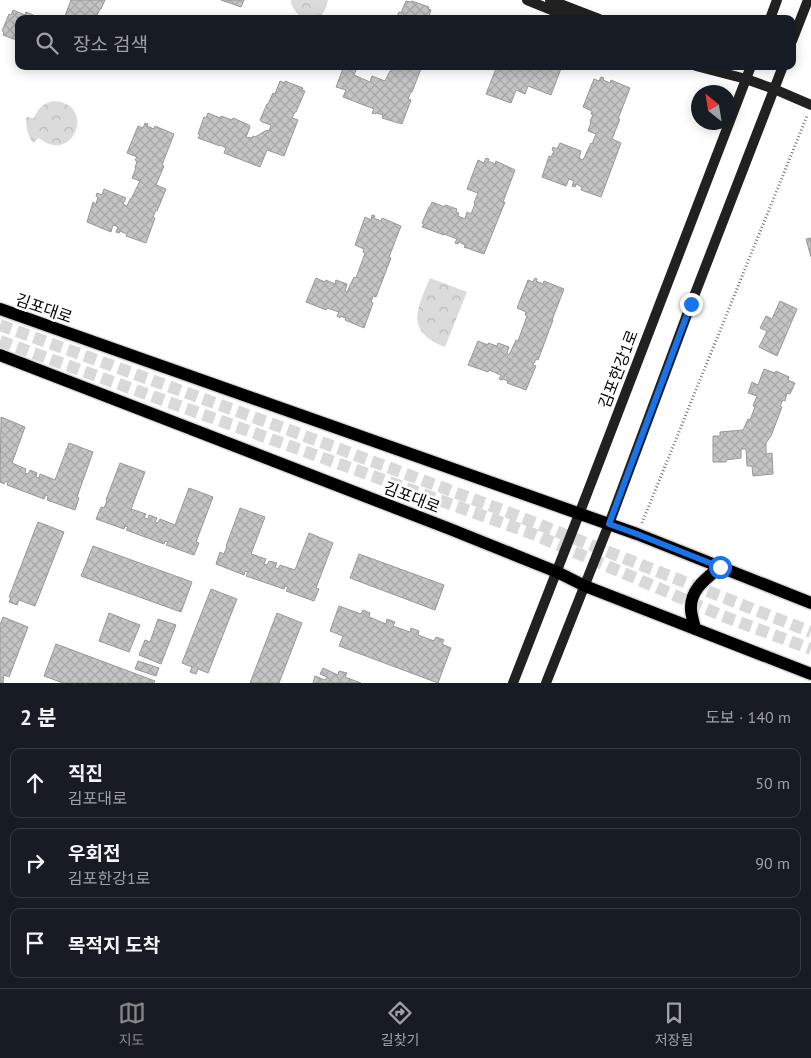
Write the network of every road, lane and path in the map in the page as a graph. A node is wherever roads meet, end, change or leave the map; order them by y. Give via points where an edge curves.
1 (527, 0) edge
2 (550, 0) edge
3 (777, 0) edge
4 (808, 0) edge
5 (564, 15) edge
6 (589, 15) edge
7 (771, 15) edge
8 (796, 31) edge
9 (711, 70) edge
10 (727, 70) edge
11 (749, 70) edge
12 (781, 70) edge
13 (746, 79) junction
14 (774, 89) junction
15 (809, 110) edge
16 (0, 309) edge
17 (0, 355) edge
18 (580, 514) junction
19 (609, 524) junction
20 (637, 534) junction
21 (720, 567) junction
22 (557, 572) junction
23 (585, 586) junction
24 (811, 602) edge
25 (695, 629) junction
26 (811, 674) edge
27 (513, 683) edge
28 (546, 683) edge

1 - 5 street
2 - 6 street
3 - 7 street
4 - 8 street
9 - 13 street
10 - 13 street
11 - 13 street, 김포한강1로
12 - 14 street
13 - 14 street
13 - 18 street, 김포한강1로
14 - 15 street
14 - 19 street
15 - 20 path
16 - 18 main road, 김포대로
17 - 22 main road, 김포대로
18 - 19 main road, 김포대로
18 - 22 street, 김포한강1로
19 - 20 main road, 김포대로
19 - 23 street
20 - 21 main road, 김포대로
21 - 24 main road, 김포대로
21 - 25 main road via 695,592 691,610
22 - 23 main road, 김포대로
22 - 27 street, 김포한강1로
23 - 25 main road, 김포대로
23 - 28 street
25 - 26 main road, 김포대로

